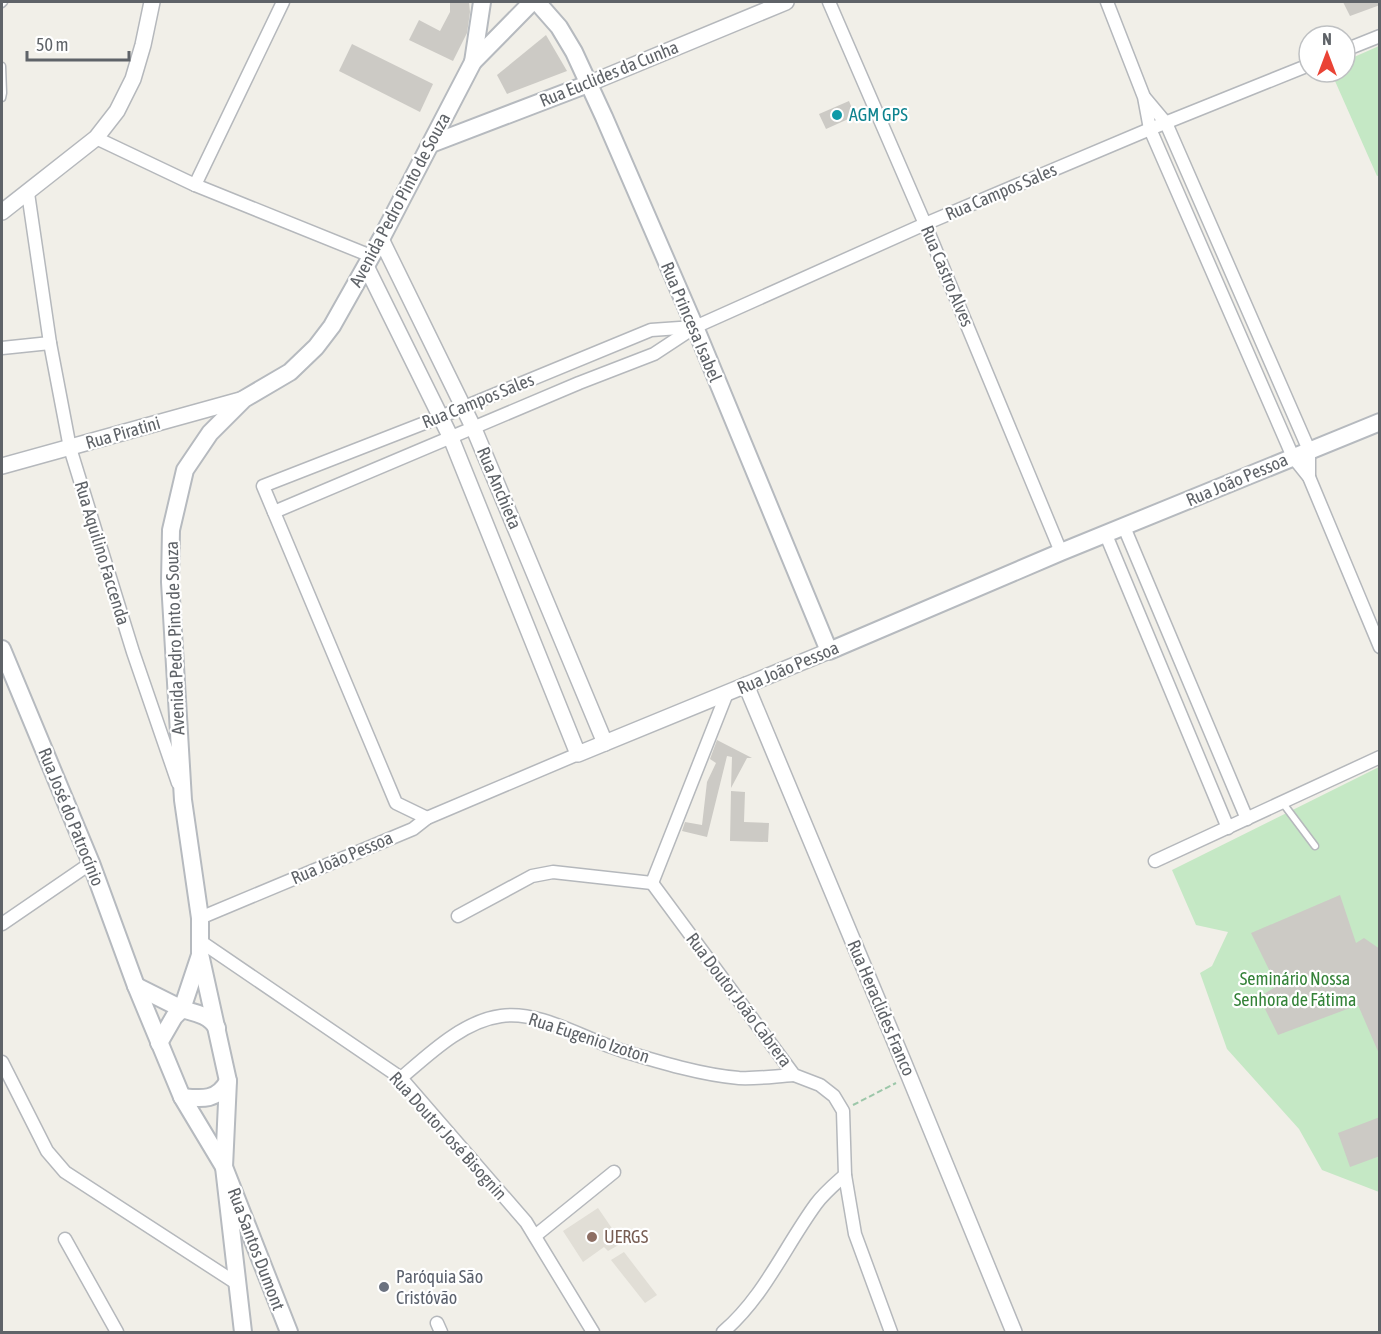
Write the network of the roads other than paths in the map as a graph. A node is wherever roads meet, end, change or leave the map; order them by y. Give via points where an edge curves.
1 (152, 2) edge
2 (283, 2) edge
3 (482, 2) edge
4 (532, 2) edge
5 (537, 2) edge
6 (786, 2) edge
7 (829, 2) edge
8 (1107, 2) edge
9 (1380, 36) edge
10 (1357, 45) edge
11 (473, 62) junction
12 (2, 66) edge
13 (1297, 70) edge
14 (588, 84) junction
15 (1144, 97) junction
16 (2, 99) edge
17 (1166, 123) junction
18 (1150, 129) junction
19 (96, 138) junction
20 (431, 144) junction
21 (195, 185) junction
22 (28, 193) junction
23 (2, 212) edge
24 (925, 224) junction
25 (381, 239) junction
26 (1222, 252) junction
27 (1207, 260) junction
28 (369, 261) junction
29 (695, 327) junction
30 (50, 343) junction
31 (2, 348) edge
32 (570, 363) junction
33 (579, 383) junction
34 (244, 399) junction
35 (464, 408) junction
36 (440, 417) junction
37 (1380, 422) edge
38 (474, 429) junction
39 (451, 438) junction
40 (70, 448) junction
41 (1309, 450) junction
42 (1293, 457) junction
43 (2, 466) edge
44 (1309, 477) junction
45 (274, 512) junction
46 (1125, 527) junction
47 (1106, 535) junction
48 (1061, 552) junction
49 (538, 582) junction
50 (513, 593) junction
51 (1380, 647) edge
52 (2, 649) edge
53 (829, 651) junction
54 (746, 685) junction
55 (727, 693) junction
56 (605, 743) junction
57 (578, 754) junction
58 (1380, 757) edge
59 (183, 800) junction
60 (1282, 802) junction
61 (427, 818) junction
62 (1247, 819) junction
63 (1228, 828) junction
64 (1315, 846) dead end
65 (1155, 861) dead end
66 (91, 863) junction
67 (652, 883) junction
68 (458, 916) dead end
69 (200, 918) junction
70 (2, 924) edge
71 (200, 947) junction
72 (136, 986) junction
73 (182, 1009) junction
74 (217, 1028) junction
75 (159, 1043) junction
76 (2, 1062) edge
77 (794, 1075) junction
78 (401, 1078) junction
79 (228, 1081) junction
80 (182, 1097) junction
81 (224, 1167) junction
82 (615, 1172) dead end
83 (845, 1175) junction
84 (535, 1236) junction
85 (65, 1239) dead end
86 (236, 1283) junction
87 (117, 1332) edge
88 (243, 1332) edge
89 (289, 1332) edge
90 (593, 1332) edge
91 (723, 1332) edge
92 (891, 1332) edge
93 (1014, 1332) edge

1 - 19 street via 133,79 117,111
2 - 21 street
3 - 11 main road, Avenida Pedro Pinto de Souza
4 - 11 main road, Avenida Pedro Pinto de Souza
5 - 14 main road, Rua Princesa Isabel via 574,52
6 - 14 street, Rua Euclides da Cunha
7 - 24 street, Rua Castro Alves
8 - 15 street
9 - 10 street
11 - 20 main road, Avenida Pedro Pinto de Souza
12 - 16 lane
13 - 17 street, Rua Campos Sales
14 - 20 main road, Rua Euclides da Cunha
14 - 29 main road, Rua Princesa Isabel
15 - 17 street
15 - 18 street
17 - 18 street, Rua Campos Sales
17 - 26 street
18 - 24 street, Rua Campos Sales
18 - 27 street
19 - 21 street
19 - 22 street
20 - 25 main road, Avenida Pedro Pinto de Souza
21 - 28 street
22 - 23 street
22 - 30 street, Rua Aquilino Faccenda
24 - 29 street, Rua Campos Sales
24 - 48 street, Rua Castro Alves
25 - 28 main road, Avenida Pedro Pinto de Souza
25 - 35 street, Rua Anchieta
26 - 27 street
26 - 41 street
27 - 42 street
28 - 34 main road, Avenida Pedro Pinto de Souza via 316,347 290,372
28 - 36 street, Rua Anchieta
29 - 32 street, Rua Campos Sales via 651,330
29 - 33 street, Rua Campos Sales via 654,354
29 - 53 main road, Rua Princesa Isabel
30 - 31 street
30 - 40 street, Rua Aquilino Faccenda
32 - 33 street
32 - 35 street, Rua Campos Sales
33 - 38 street, Rua Campos Sales
34 - 40 street, Rua Piratini
34 - 59 main road, Avenida Pedro Pinto de Souza via 210,433 185,470 171,530 170,582
35 - 36 street, Rua Campos Sales
35 - 38 street, Rua Anchieta
36 - 39 street, Rua Anchieta
36 - 45 street, Rua Campos Sales via 263,486
37 - 41 main road, Rua João Pessoa
38 - 39 street, Rua Campos Sales
38 - 49 street, Rua Anchieta
39 - 45 street, Rua Campos Sales
39 - 50 street, Rua Anchieta
40 - 43 street, Rua Piratini
40 - 59 street, Rua Aquilino Faccenda
41 - 42 main road, Rua João Pessoa
41 - 44 street
42 - 44 street
42 - 46 main road, Rua João Pessoa
44 - 51 street
45 - 61 street via 396,803
46 - 47 main road, Rua João Pessoa
46 - 62 street
47 - 48 main road, Rua João Pessoa
47 - 63 street
48 - 53 main road, Rua João Pessoa
49 - 50 street
49 - 56 street, Rua Anchieta
50 - 57 street, Rua Anchieta
52 - 66 main road, Rua José do Patrocínio
53 - 54 street, Rua João Pessoa
54 - 55 street, Rua João Pessoa
54 - 93 street, Rua Heraclides Franco
55 - 56 street, Rua João Pessoa
55 - 67 street
56 - 57 street, Rua João Pessoa
57 - 61 street, Rua João Pessoa
58 - 60 street
59 - 69 main road, Avenida Pedro Pinto de Souza
60 - 62 street
60 - 64 lane
61 - 69 street, Rua João Pessoa via 413,829
62 - 63 street
63 - 65 street
66 - 70 street
66 - 72 main road, Rua José do Patrocínio
67 - 68 street via 553,872 532,876
67 - 77 street, Rua Doutor João Cabrera
69 - 71 main road, Avenida Pedro Pinto de Souza
71 - 73 main road, Avenida Pedro Pinto de Souza
71 - 74 main road, Avenida Pedro Pinto de Souza
71 - 78 street, Rua Doutor José Bisognin
72 - 73 main road
72 - 75 main road, Rua José do Patrocínio
73 - 74 main road via 200,1014
73 - 75 main road
74 - 79 main road, Rua Santos Dumont
75 - 80 main road, Rua Santos Dumont
76 - 86 street via 46,1151 66,1172
77 - 78 street, Rua Eugenio Izoton via 716,1075 622,1051 530,1016 501,1016 470,1026
77 - 83 street, Rua Doutor João Cabrera via 820,1085 834,1096 843,1111
78 - 84 street, Rua Doutor José Bisognin
79 - 80 main road via 224,1090 214,1096
79 - 81 main road, Rua Santos Dumont
80 - 81 main road, Rua Santos Dumont
81 - 86 main road
81 - 89 main road, Rua Santos Dumont
82 - 84 street
83 - 91 street via 817,1202 761,1292
83 - 92 street via 855,1234
84 - 90 street, Rua Doutor José Bisognin
85 - 87 street
86 - 88 main road

